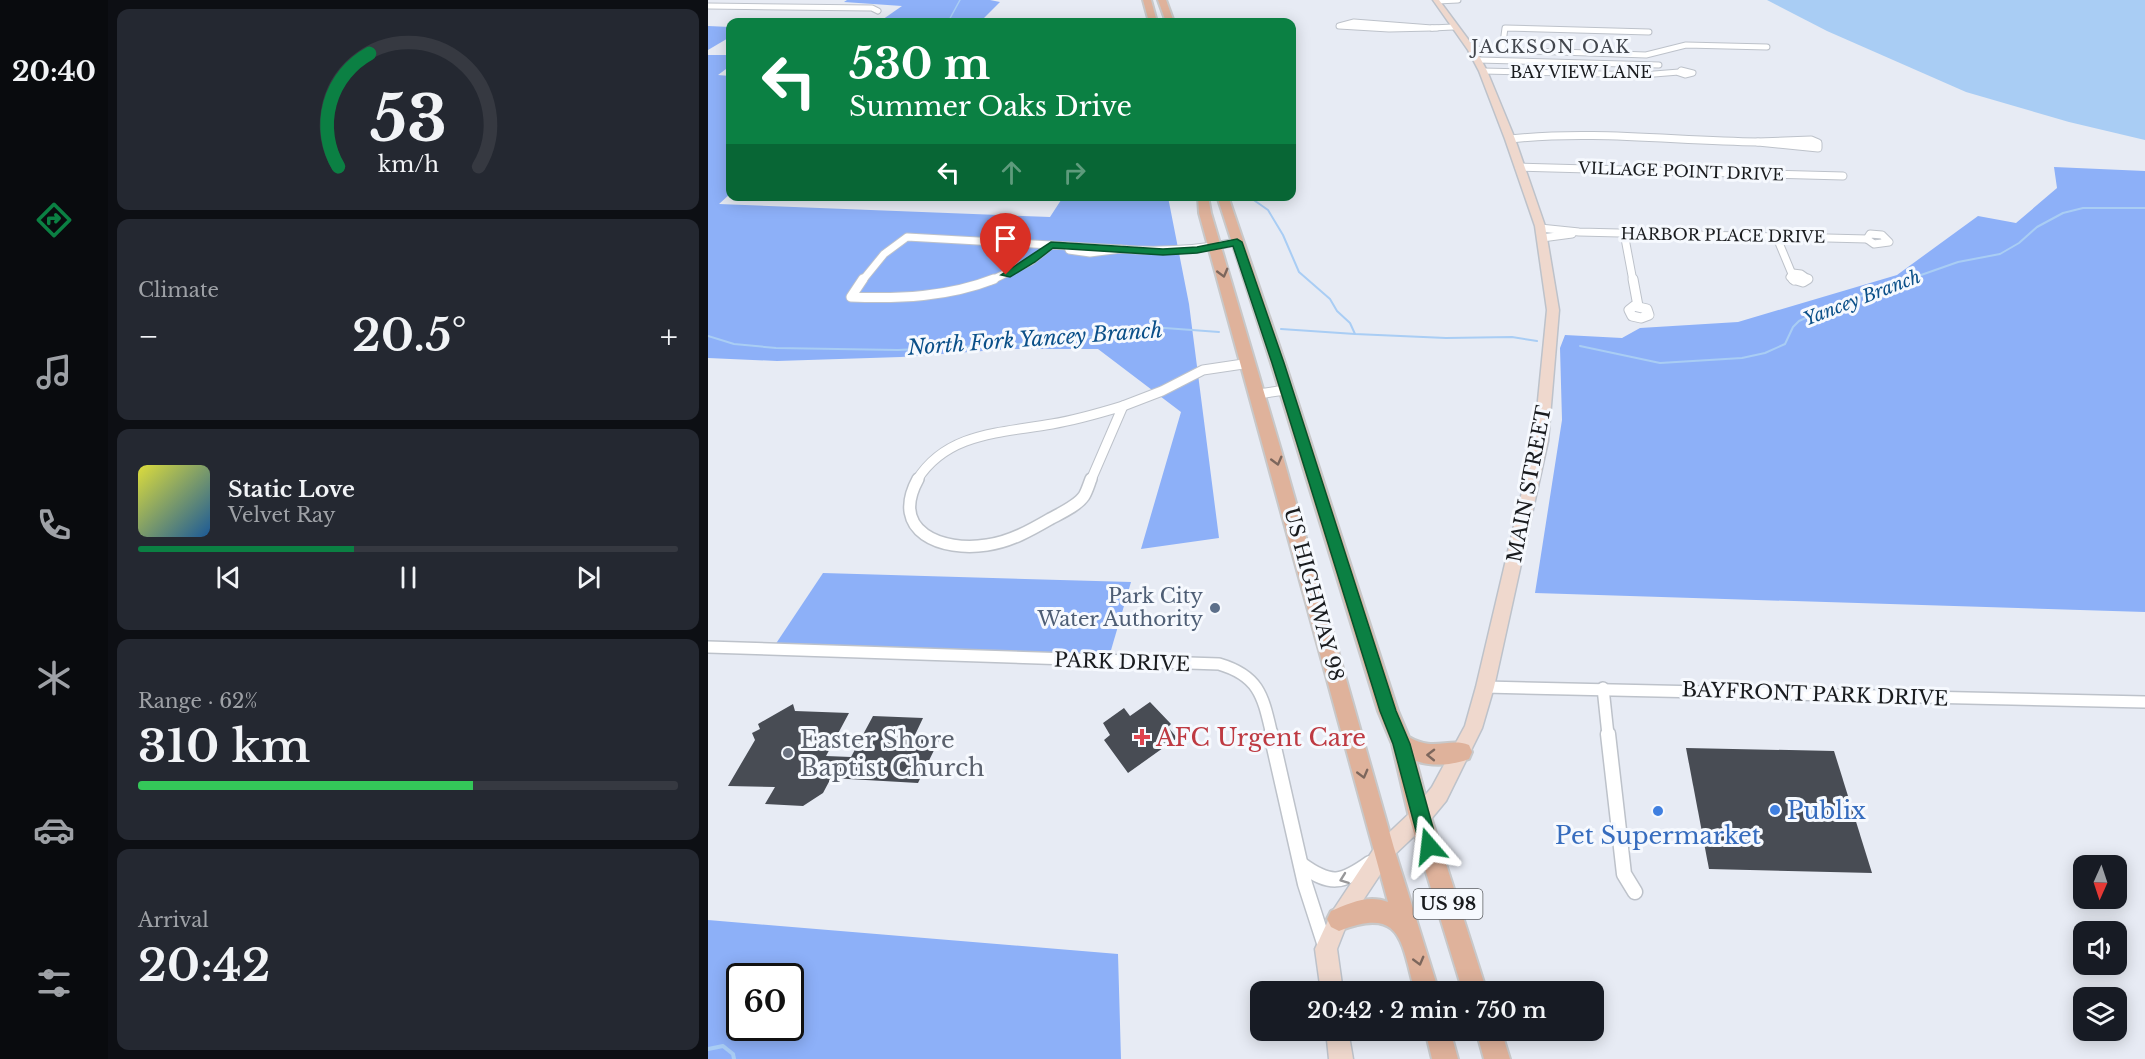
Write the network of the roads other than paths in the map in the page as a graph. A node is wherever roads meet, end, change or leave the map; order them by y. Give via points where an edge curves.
1 (822, 0) edge
2 (1147, 0) edge
3 (1162, 0) edge
4 (1458, 0) edge
5 (1436, 1) edge
6 (708, 6) edge
7 (813, 6) junction
8 (878, 11) dead end
9 (1152, 18) edge
10 (1169, 18) edge
11 (1376, 26) junction
12 (1454, 27) junction
13 (1649, 32) dead end
14 (1767, 47) dead end
15 (1502, 50) junction
16 (1477, 60) junction
17 (1659, 65) dead end
18 (1679, 72) dead end
19 (1510, 139) junction
20 (1758, 142) junction
21 (1520, 167) junction
22 (1843, 176) dead end
23 (1204, 201) edge
24 (1224, 201) edge
25 (1541, 233) junction
26 (1624, 233) junction
27 (1777, 238) junction
28 (1867, 239) dead end
29 (1237, 242) junction
30 (1051, 245) junction
31 (1215, 246) junction
32 (1791, 274) dead end
33 (1638, 306) dead end
34 (1250, 363) junction
35 (1285, 390) junction
36 (1259, 394) junction
37 (1123, 406) junction
38 (708, 647) edge
39 (1485, 687) junction
40 (1603, 688) junction
41 (2145, 702) edge
42 (1402, 744) junction
43 (1462, 752) junction
44 (1420, 817) junction
45 (1384, 851) junction
46 (1302, 864) junction
47 (1635, 892) dead end
48 (1339, 919) junction
49 (1411, 933) junction
50 (1326, 950) junction
51 (1330, 981) edge
52 (1424, 981) edge
53 (1472, 981) edge
54 (1339, 1041) edge
55 (1440, 1041) edge
56 (1491, 1041) edge
57 (1341, 1059) edge
58 (1445, 1059) edge
59 (1497, 1059) edge

1 - 7 street
2 - 9 main road
3 - 10 main road
4 - 5 street
5 - 12 main road, MAIN STREET
6 - 7 street
7 - 8 street
11 - 11 street via 1354,22 1339,26
11 - 12 street
12 - 16 main road, MAIN STREET
13 - 15 street via 1506,28
14 - 15 street via 1686,45 1646,55
15 - 16 street
16 - 17 street
16 - 18 street, BAY VIEW LANE via 1642,75
16 - 19 main road, MAIN STREET
19 - 20 street via 1598,134
19 - 21 main road, MAIN STREET
20 - 20 street via 1809,148 1820,146 1807,140
21 - 22 street, VILLAGE POINT DRIVE
21 - 25 main road, MAIN STREET
23 - 31 main road, US HIGHWAY 98 / US 98
24 - 29 main road, US HIGHWAY 98 / US 98
25 - 26 street, HARBOR PLACE DRIVE
25 - 39 main road, MAIN STREET via 1553,310 1541,441
26 - 27 street, HARBOR PLACE DRIVE
26 - 33 street
27 - 28 street, HARBOR PLACE DRIVE
27 - 32 street
29 - 31 street
29 - 35 main road, US HIGHWAY 98 / US 98
30 - 30 street via 908,237 890,249 850,297 909,295 975,286 1018,269
30 - 31 street via 1163,252
31 -> 34 main road, US HIGHWAY 98 / US 98
34 - 36 main road, US HIGHWAY 98 / US 98
34 - 37 street via 1203,370
35 - 36 street
35 - 42 main road, US HIGHWAY 98 / US 98
36 -> 45 main road, US HIGHWAY 98 / US 98
37 - 37 street via 1068,422 991,432 962,442 937,457 922,474 907,501 908,517 924,535 951,545 986,546 1011,540 1077,504 1084,496
38 - 46 street, PARK DRIVE via 1219,664 1243,671 1264,701
39 - 40 street, BAYFRONT PARK DRIVE
39 - 43 main road, MAIN STREET
40 - 41 street, BAYFRONT PARK DRIVE
40 - 47 street via 1624,874
43 -> 42 main road via 1432,757
42 - 44 main road, US HIGHWAY 98 / US 98
43 - 44 main road, MAIN STREET via 1439,794
44 - 45 main road, MAIN STREET
44 - 53 main road, US HIGHWAY 98 / US 98
45 -> 46 street via 1348,880 1318,878
45 - 48 main road, MAIN STREET
45 - 49 main road, US HIGHWAY 98 / US 98
46 - 50 street, PARK DRIVE
48 - 49 main road via 1363,909 1384,910 1395,915
48 - 50 main road, MAIN STREET
49 -> 52 main road, US HIGHWAY 98 / US 98
50 - 51 main road
54 - 57 main road
55 - 58 main road
56 - 59 main road

